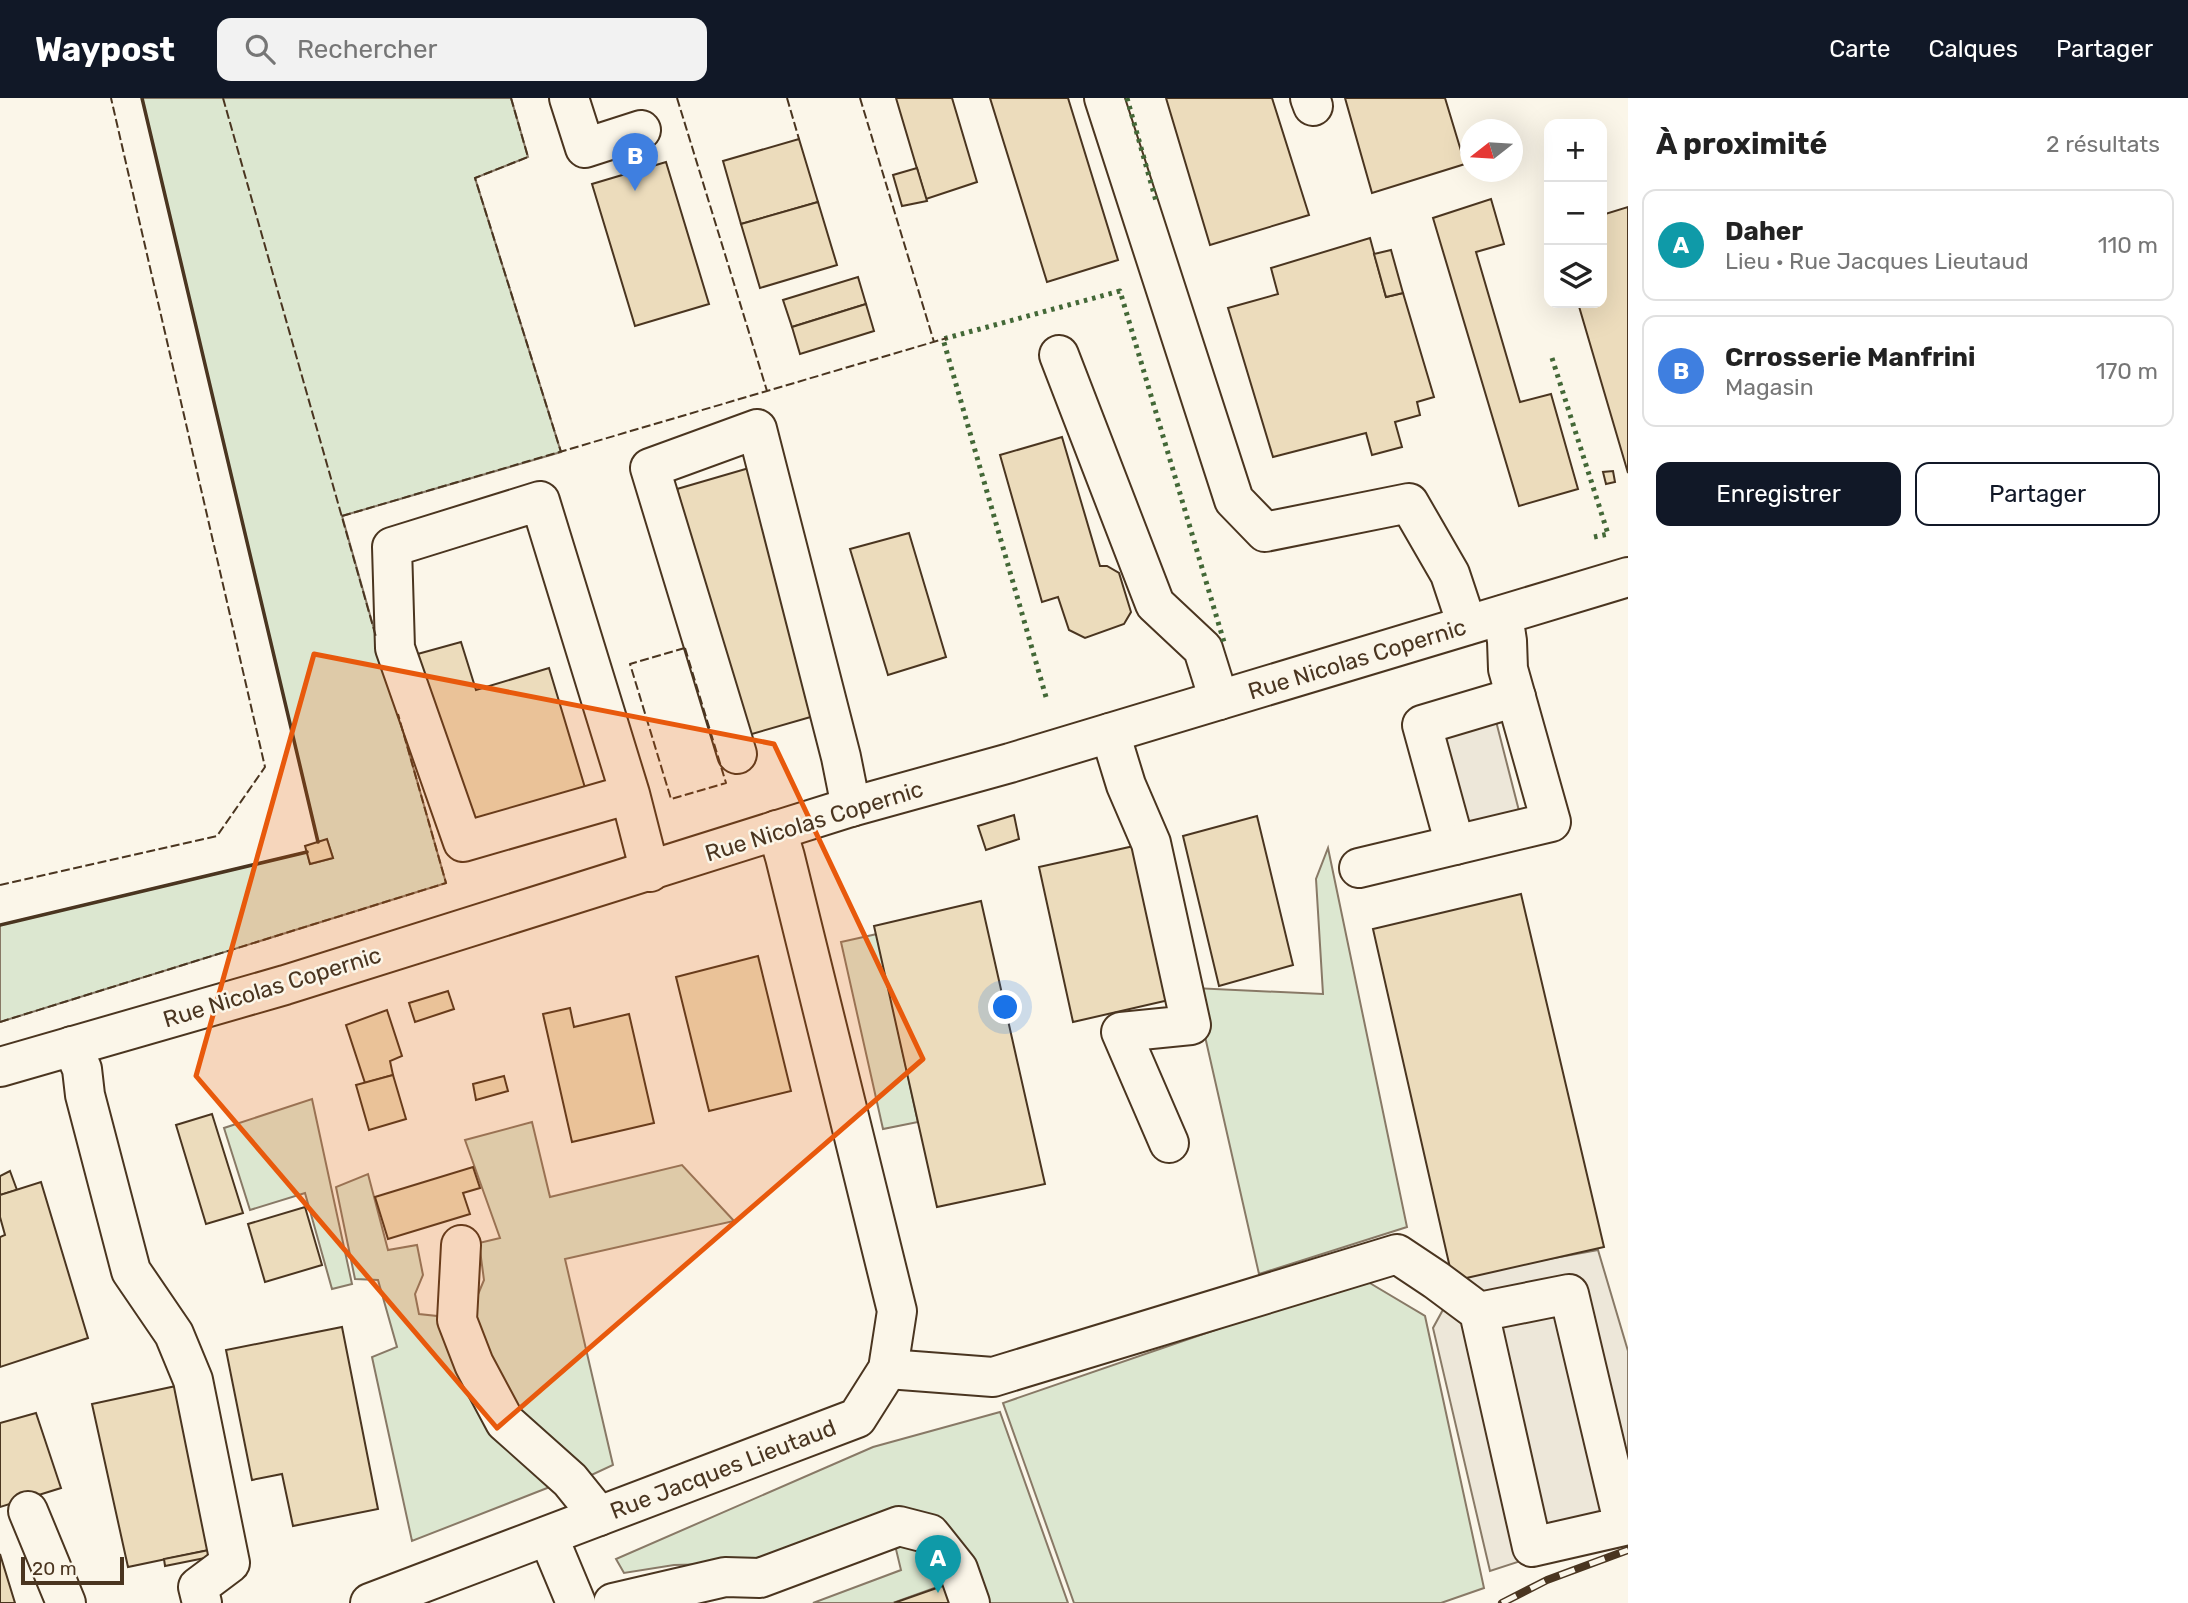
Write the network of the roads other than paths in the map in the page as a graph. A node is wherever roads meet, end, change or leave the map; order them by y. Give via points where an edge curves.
1 (569, 98) edge
2 (1104, 98) edge
3 (641, 130) dead end
4 (1059, 355) dead end
5 (1628, 577) edge
6 (1503, 615) junction
7 (1467, 625) junction
8 (1516, 697) junction
9 (1219, 700) junction
10 (1110, 733) junction
11 (737, 754) dead end
12 (631, 793) junction
13 (851, 807) junction
14 (777, 830) junction
15 (1455, 845) junction
16 (1359, 868) dead end
17 (650, 872) junction
18 (72, 1046) junction
19 (0, 1068) edge
20 (1169, 1143) dead end
21 (461, 1245) dead end
22 (1479, 1312) junction
23 (888, 1369) junction
24 (1623, 1495) edge
25 (28, 1511) dead end
26 (599, 1516) junction
27 (548, 1535) junction
28 (66, 1603) edge
29 (202, 1603) edge
30 (370, 1603) edge
31 (576, 1603) edge
32 (613, 1603) edge
33 (970, 1603) edge

1 - 3 street via 585,148
2 - 7 street via 1234,500 1265,532 1409,503 1450,574
4 - 9 street via 1155,604 1203,649
5 - 6 street, Rue Nicolas Copernic
6 - 7 street, Rue Nicolas Copernic
6 - 8 street via 1508,669
7 - 9 street, Rue Nicolas Copernic
8 - 15 street via 1422,725
8 - 15 street via 1551,822
9 - 10 street, Rue Nicolas Copernic
10 - 13 street, Rue Nicolas Copernic
10 - 20 street via 1151,844 1191,1025 1121,1032
11 - 13 street via 650,468 757,429
12 - 12 street via 540,501 391,547 395,648 463,842
12 - 17 street
13 - 14 street, Rue Nicolas Copernic
14 - 17 street, Rue Nicolas Copernic
14 - 23 street, Rue Jacques Lieutaud via 897,1311
15 - 16 street
17 - 18 street, Rue Nicolas Copernic
18 - 19 street, Rue Nicolas Copernic
18 - 29 street via 82,1069 131,1271 174,1334 193,1380 230,1563 198,1587
21 - 26 street via 457,1321 474,1364 505,1422 570,1480
22 - 23 street via 1397,1254 993,1377
22 - 24 street via 1569,1294
22 - 24 street via 1532,1547 1624,1526
23 - 26 street, Rue Jacques Lieutaud via 857,1418
25 - 28 street
26 - 27 street, Rue Jacques Lieutaud
27 - 30 street, Rue Jacques Lieutaud
27 - 31 street
32 - 33 street via 725,1577 760,1578 899,1526 930,1534 958,1569

